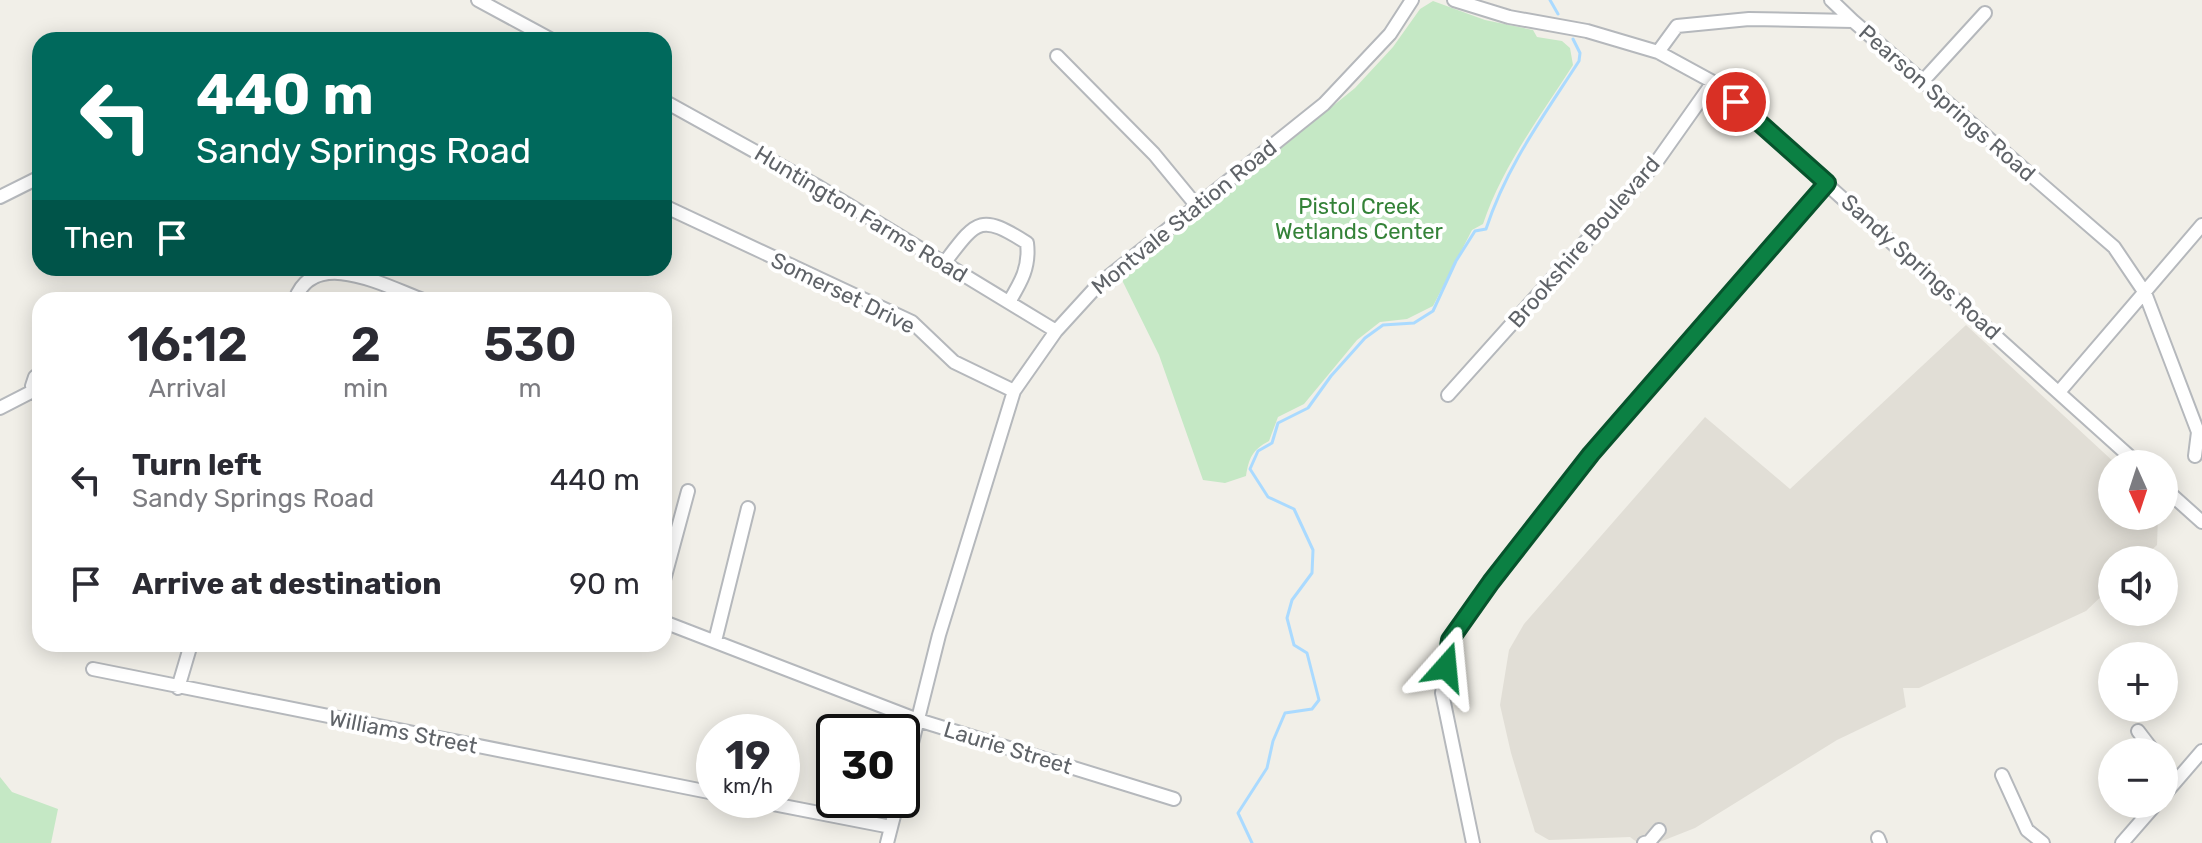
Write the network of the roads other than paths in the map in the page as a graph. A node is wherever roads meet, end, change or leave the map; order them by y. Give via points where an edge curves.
1 (478, 0) edge
2 (1401, 0) edge
3 (1412, 0) edge
4 (1454, 0) edge
5 (1831, 0) edge
6 (1985, 13) dead end
7 (1399, 19) junction
8 (1853, 21) junction
9 (537, 32) edge
10 (1658, 52) junction
11 (1057, 56) dead end
12 (1713, 82) junction
13 (1922, 82) junction
14 (672, 105) edge
15 (32, 181) edge
16 (1827, 183) junction
17 (0, 197) edge
18 (1196, 205) junction
19 (672, 210) edge
20 (2202, 225) edge
21 (945, 262) junction
22 (314, 276) edge
23 (354, 276) edge
24 (300, 292) edge
25 (400, 292) edge
26 (2145, 293) junction
27 (1009, 302) junction
28 (1056, 331) junction
29 (1014, 391) junction
30 (2059, 392) junction
31 (1448, 395) dead end
32 (32, 396) edge
33 (0, 408) edge
34 (2123, 450) edge
35 (2195, 456) dead end
36 (688, 491) dead end
37 (2178, 501) edge
38 (748, 508) dead end
39 (2202, 522) edge
40 (672, 550) edge
41 (672, 625) edge
42 (715, 641) junction
43 (189, 652) edge
44 (93, 669) dead end
45 (178, 688) junction
46 (903, 714) edge
47 (919, 714) edge
48 (920, 721) edge
49 (2138, 731) dead end
50 (2143, 738) edge
51 (2202, 751) edge
52 (2002, 775) dead end
53 (2178, 779) edge
54 (696, 789) edge
55 (1174, 799) dead end
56 (800, 809) edge
57 (893, 818) edge
58 (2144, 818) edge
59 (891, 827) junction
60 (1659, 830) dead end
61 (887, 843) edge
62 (1473, 843) edge
63 (1644, 843) edge
64 (2043, 843) edge
65 (2122, 843) edge

1 - 9 street
2 - 7 street
3 - 7 street, Montvale Station Road
4 - 10 street
5 - 8 street
6 - 13 street
7 - 18 street, Montvale Station Road via 1324,104
8 - 10 street, Pearson Springs Road via 1749,19 1677,26
8 - 13 street, Pearson Springs Road
10 - 12 street, Sandy Springs Road
11 - 18 street via 1154,154
12 - 16 street, Sandy Springs Road
12 - 31 street, Brookshire Boulevard via 1655,164
13 - 26 street, Pearson Springs Road via 2114,247
14 - 21 street, Huntington Farms Road
15 - 17 street
16 - 30 street, Sandy Springs Road
16 - 62 street via 1591,454 1450,640 1442,693
18 - 28 street, Montvale Station Road via 1098,285
19 - 29 street, Somerset Drive via 912,322 954,362
20 - 26 street
21 - 27 street, Huntington Farms Road
21 - 27 street via 976,226 989,222 1027,243 1030,261
22 - 24 street
23 - 25 street
26 - 30 street
26 - 35 street, Pearson Springs Road via 2198,432
27 - 28 street, Huntington Farms Road
28 - 29 street, Montvale Station Road
29 - 47 street, Montvale Station Road
30 - 34 street, Sandy Springs Road
32 - 33 street
36 - 40 street
37 - 39 street
38 - 42 street
41 - 42 street, Laurie Street
42 - 46 street, Laurie Street
43 - 45 street
44 - 45 street, Williams Street
45 - 54 street, Williams Street
48 - 55 street, Laurie Street
49 - 50 street
51 - 53 street
52 - 64 street via 2027,830
56 - 59 street
57 - 59 street
58 - 65 street
59 - 61 street
60 - 63 street

